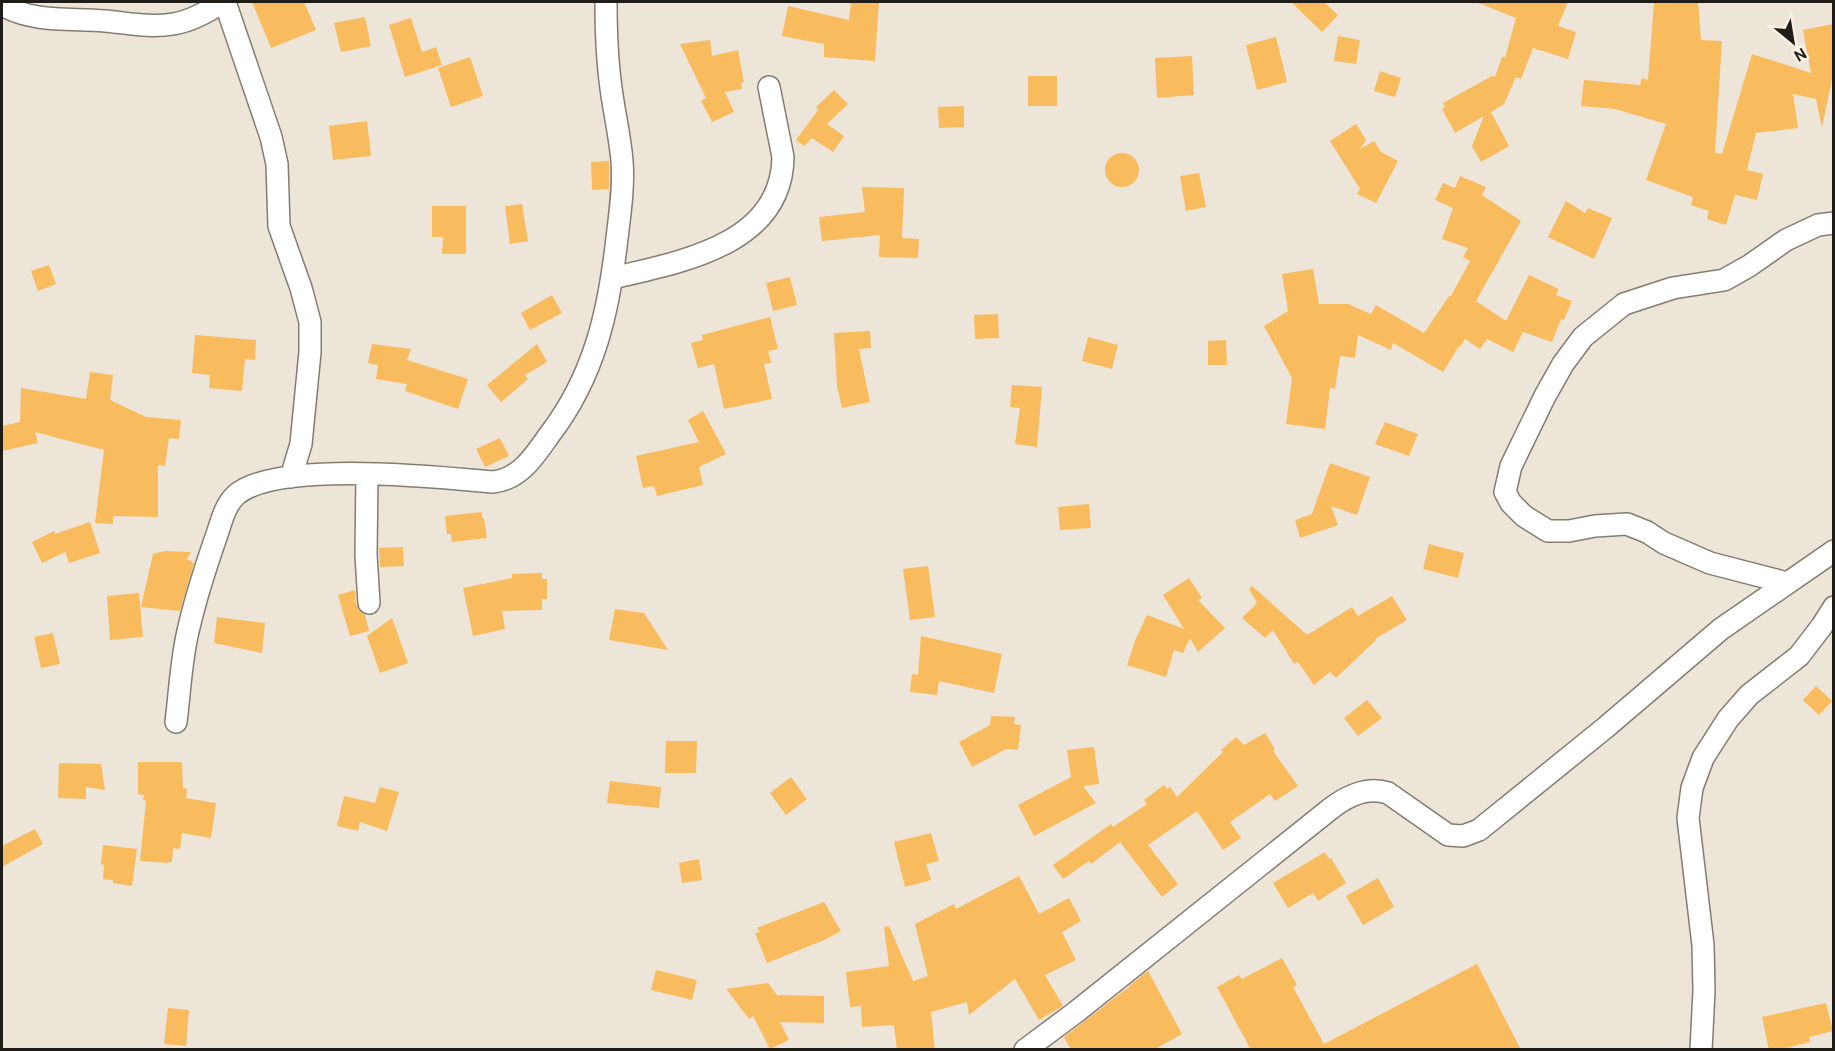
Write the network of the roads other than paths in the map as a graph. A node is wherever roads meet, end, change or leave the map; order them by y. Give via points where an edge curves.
1 (224, 2) edge
2 (606, 2) edge
3 (2, 5) edge
4 (769, 87) dead end
5 (1833, 223) edge
6 (613, 279) junction
7 (301, 444) junction
8 (330, 473) junction
9 (366, 474) junction
10 (291, 477) junction
11 (1833, 551) edge
12 (1787, 583) junction
13 (369, 603) dead end
14 (1833, 607) edge
15 (176, 722) dead end
16 (1025, 1050) edge
17 (1701, 1050) edge

1 - 3 street via 177,24 153,26 44,19
1 - 7 street via 272,137 279,225 310,322
2 - 6 street via 607,58 622,174
4 - 6 street via 783,167 777,192 766,212 745,232 716,248
5 - 12 street via 1818,225 1786,240 1724,280 1673,288 1624,304 1583,337 1545,396 1511,466 1505,492 1524,516 1548,531 1627,524 1710,563
6 - 9 street via 602,331 582,384 557,426 521,471 493,482
7 - 8 street
7 - 10 street
8 - 9 street
8 - 10 street
9 - 13 street
10 - 15 street via 268,480 243,490 227,506 188,629
11 - 12 street
12 - 16 street via 1721,629 1479,830 1463,836 1448,835 1386,792 1366,792 1345,799
14 - 17 street via 1799,656 1749,695 1728,719 1703,758 1692,788 1688,818 1703,945

